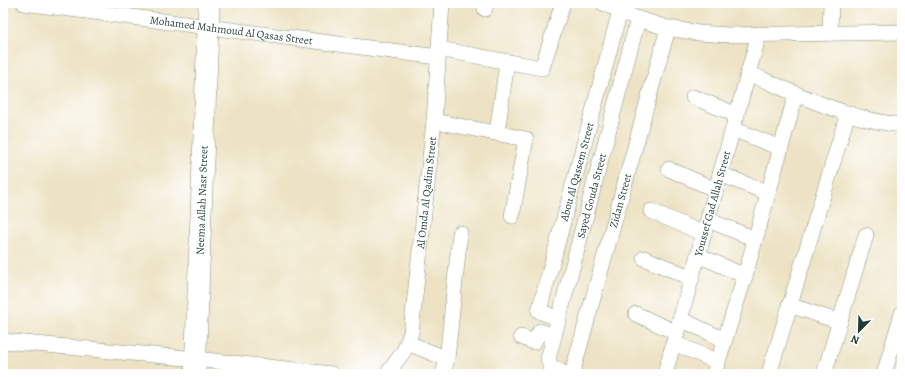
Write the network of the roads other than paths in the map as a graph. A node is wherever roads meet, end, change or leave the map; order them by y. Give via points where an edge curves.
1 (24, 3) edge
2 (208, 3) edge
3 (442, 3) edge
4 (563, 3) edge
5 (603, 3) edge
6 (831, 3) edge
7 (620, 11) junction
8 (638, 19) junction
9 (207, 27) junction
10 (668, 28) junction
11 (902, 32) edge
12 (830, 33) junction
13 (759, 34) junction
14 (439, 53) junction
15 (507, 62) junction
16 (748, 73) junction
17 (796, 94) junction
18 (693, 97) dead end
19 (848, 113) junction
20 (434, 121) junction
21 (735, 122) junction
22 (902, 125) edge
23 (497, 133) junction
24 (780, 148) junction
25 (669, 169) dead end
26 (720, 174) junction
27 (716, 190) junction
28 (768, 193) junction
29 (651, 211) dead end
30 (512, 216) dead end
31 (706, 227) junction
32 (460, 233) dead end
33 (866, 234) dead end
34 (755, 239) junction
35 (698, 255) junction
36 (644, 258) dead end
37 (745, 276) junction
38 (692, 278) junction
39 (790, 305) junction
40 (902, 313) edge
41 (636, 314) dead end
42 (559, 319) junction
43 (840, 322) junction
44 (677, 332) junction
45 (554, 336) junction
46 (521, 337) dead end
47 (899, 337) edge
48 (725, 340) junction
49 (3, 341) edge
50 (408, 342) junction
51 (447, 359) junction
52 (195, 366) edge
53 (716, 368) edge
54 (559, 373) edge
55 (332, 374) edge
56 (387, 374) edge
57 (443, 374) edge
58 (572, 374) edge
59 (665, 374) edge
60 (768, 374) edge
61 (824, 374) edge
62 (884, 374) edge

1 - 9 street, Mohamed Mahmoud Al Qasas Street
2 - 9 street, Neema Allah Nasr Street
3 - 14 street, Al Omda Al Qadim Street
4 - 15 street, Mohamed Mahmoud Al Qasas Street via 542,67
5 - 7 street
6 - 12 street
7 - 8 street
7 - 42 street, Abou Al Qassem Street via 539,311
8 - 10 street
8 - 42 street, Sayed Gouda Street
9 - 14 street, Mohamed Mahmoud Al Qasas Street
9 - 52 street, Neema Allah Nasr Street
10 - 13 street via 698,33
10 - 58 street, Zidan Street
11 - 12 street
12 - 13 street
13 - 16 street, Youssef Gad Allah Street
14 - 15 street, Mohamed Mahmoud Al Qasas Street
14 - 20 street, Al Omda Al Qadim Street
15 - 23 street
16 - 17 street
16 - 21 street, Youssef Gad Allah Street
17 - 19 street
17 - 24 street
18 - 21 street
19 - 22 street
19 - 39 street
20 - 23 street
20 - 50 street, Al Omda Al Qadim Street
21 - 24 street
21 - 26 street, Youssef Gad Allah Street
23 - 30 street via 526,140
24 - 28 street
25 - 27 street
26 - 27 street, Youssef Gad Allah Street
26 - 28 street
27 - 31 street, Youssef Gad Allah Street
28 - 34 street
29 - 31 street
31 - 34 street
31 - 35 street, Youssef Gad Allah Street
32 - 51 street
33 - 43 street
34 - 37 street
35 - 37 street
35 - 38 street, Youssef Gad Allah Street
36 - 38 street
37 - 48 street
38 - 44 street, Youssef Gad Allah Street
39 - 43 street
39 - 60 street
40 - 47 street
41 - 44 street
42 - 45 street, Sayed Gouda Street
43 - 61 street
44 - 48 street
44 - 53 street
44 - 59 street, Youssef Gad Allah Street
45 - 46 street via 540,331 534,342
45 - 54 street, Sayed Gouda Street via 548,362
47 - 62 street
48 - 53 street
49 - 52 street
50 - 51 street
50 - 56 street, Al Omda Al Qadim Street via 400,359
51 - 57 street
52 - 55 street

